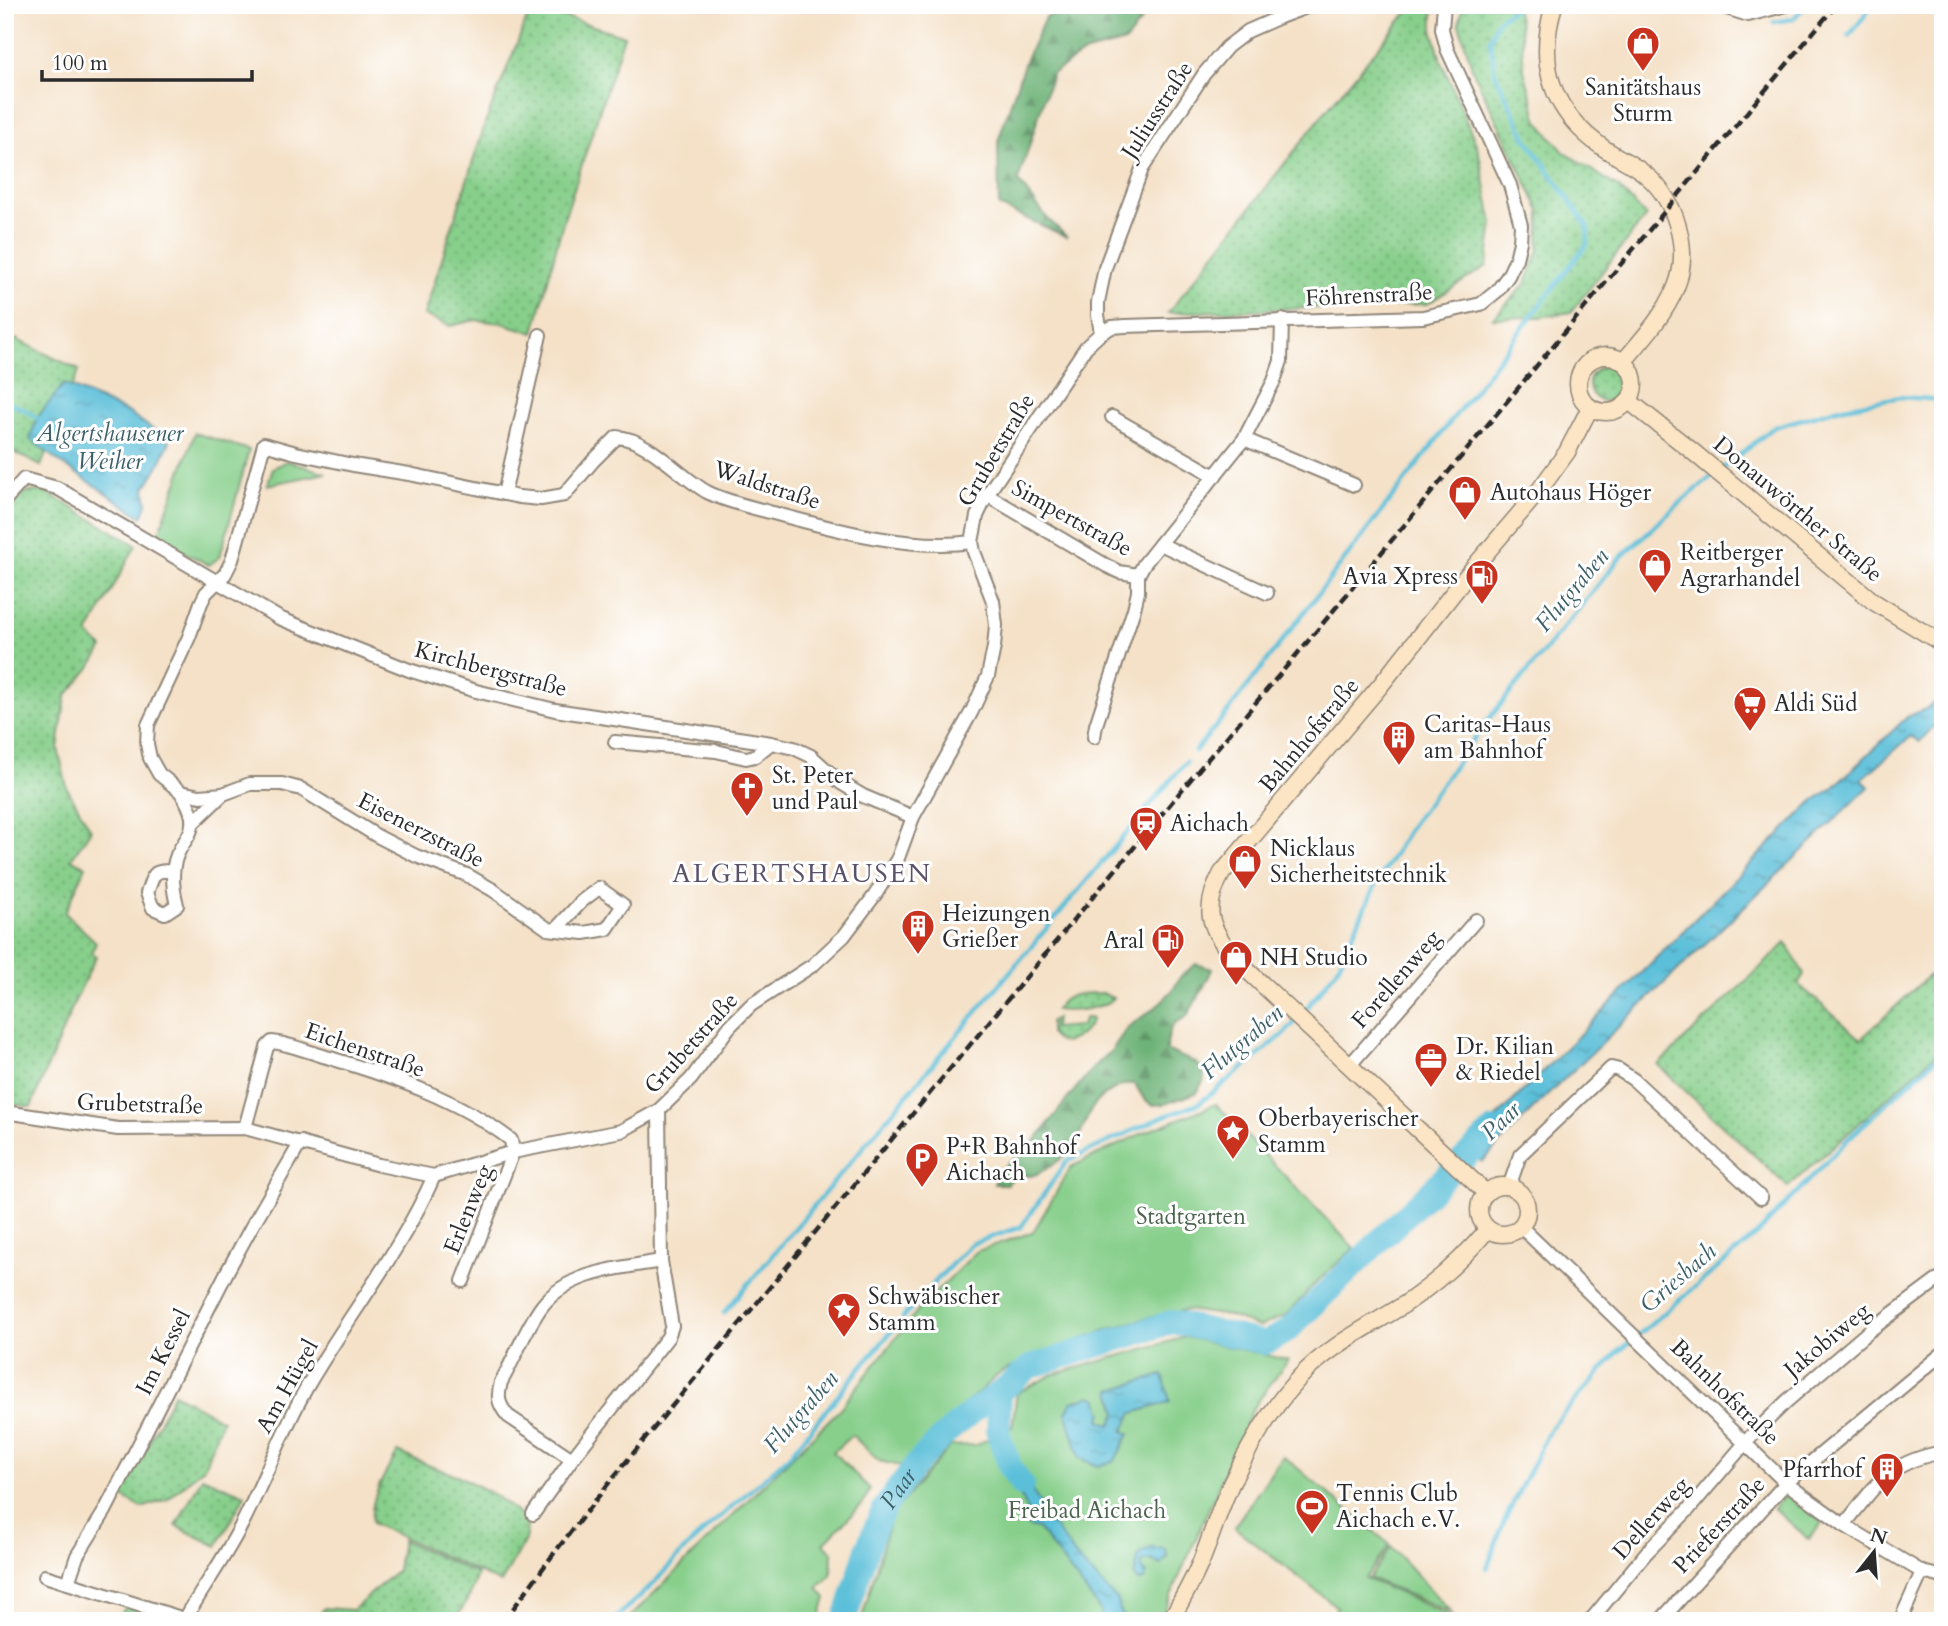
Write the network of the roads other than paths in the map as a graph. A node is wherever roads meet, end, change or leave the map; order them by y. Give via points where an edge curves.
1 (1312, 5) edge
2 (1444, 5) edge
3 (1554, 5) edge
4 (1717, 5) edge
5 (1787, 5) edge
6 (1282, 320) junction
7 (1101, 333) junction
8 (540, 335) dead end
9 (1623, 362) junction
10 (1629, 401) junction
11 (1590, 408) junction
12 (1112, 417) dead end
13 (1244, 439) junction
14 (1215, 476) junction
15 (1354, 485) dead end
16 (504, 494) junction
17 (987, 495) junction
18 (5, 500) edge
19 (972, 542) junction
20 (1160, 544) junction
21 (1138, 575) junction
22 (216, 583) junction
23 (1268, 593) dead end
24 (1943, 644) edge
25 (1094, 737) dead end
26 (615, 742) dead end
27 (771, 743) junction
28 (181, 792) junction
29 (223, 794) junction
30 (913, 817) junction
31 (193, 823) junction
32 (173, 871) dead end
33 (1476, 920) dead end
34 (555, 930) junction
35 (1349, 1066) junction
36 (659, 1110) junction
37 (5, 1112) edge
38 (245, 1128) junction
39 (301, 1142) junction
40 (513, 1152) junction
41 (434, 1176) junction
42 (1508, 1187) junction
43 (1486, 1193) junction
44 (1761, 1198) dead end
45 (1520, 1226) junction
46 (1488, 1229) junction
47 (661, 1261) junction
48 (1943, 1276) edge
49 (463, 1281) dead end
50 (1943, 1353) edge
51 (1744, 1444) junction
52 (1943, 1452) edge
53 (572, 1459) junction
54 (1786, 1483) junction
55 (533, 1514) dead end
56 (1844, 1525) junction
57 (1922, 1572) junction
58 (45, 1576) dead end
59 (1943, 1577) edge
60 (68, 1583) junction
61 (184, 1620) edge
62 (1170, 1621) edge
63 (1590, 1621) edge
64 (1660, 1621) edge
65 (1900, 1621) edge

1 - 7 street, Juliusstraße via 1248,32 1227,47 1142,169 1105,268 1098,302
2 - 6 street, Föhrenstraße via 1442,29 1447,49 1510,185 1521,225 1516,259 1508,276 1481,304 1423,317
3 - 9 street via 1546,51 1548,74 1559,103 1580,129 1648,176 1675,217 1681,239 1676,287
4 - 5 street via 1748,15
6 - 7 street, Föhrenstraße via 1125,326
6 - 13 street, Simpertstraße via 1281,360
7 - 17 street, Grubetstraße via 1079,357
8 - 16 street
9 - 10 street via 1635,381
9 - 11 street via 1602,356 1585,365 1579,393
10 - 11 street via 1608,413
10 - 24 street, Donauwörther Straße via 1874,603
11 - 35 street, Bahnhofstraße via 1567,452 1538,492 1222,873 1213,890 1211,917 1219,939
12 - 14 street
13 - 14 street, Simpertstraße
13 - 15 street
14 - 20 street, Simpertstraße
16 - 19 street, Waldstraße via 541,499 564,495 617,437 629,438 706,491 736,502 823,526 912,543
16 - 22 street, Waldstraße via 264,444 232,560
17 - 19 street, Grubetstraße
17 - 21 street, Simpertstraße via 1107,566
18 - 22 street, Kirchbergstraße via 24,479 57,488
19 - 30 street, Grubetstraße via 993,601 996,625 988,676
20 - 21 street, Simpertstraße
20 - 23 street, Simpertstraße
21 - 25 street, Simpertstraße via 1134,610
22 - 27 street, Kirchbergstraße via 279,618 342,645 476,691 555,710
22 - 28 street via 201,603 148,724 150,758 159,774
26 - 27 street via 746,758
27 - 30 street, Kirchbergstraße via 811,756 852,790
28 - 29 street, Eisenerzstraße
28 - 31 street
29 - 31 street, Eisenerzstraße
29 - 34 street, Eisenerzstraße via 264,783 301,789 377,836 467,875
30 - 36 street, Grubetstraße via 886,879 844,936 813,965 751,1005 691,1079
31 - 32 street, Eisenerzstraße
33 - 35 street, Forellenweg
34 - 34 street, Eisenerzstraße via 584,933 607,929 623,905 599,888
35 - 43 street, Bahnhofstraße
36 - 40 street, Grubetstraße via 621,1131
36 - 47 street
37 - 38 street, Grubetstraße via 118,1129
38 - 39 street, Grubetstraße
38 - 40 street, Eichenstraße via 272,1042 406,1083 489,1124 511,1140
39 - 41 street, Grubetstraße
39 - 60 street, Im Kessel via 228,1270 105,1511 77,1556
40 - 41 street, Grubetstraße
40 - 49 street, Erlenweg
41 - 61 street, Am Hügel via 382,1271 308,1385 243,1523
42 - 43 street
42 - 44 street via 1520,1155 1611,1068 1634,1080
42 - 45 street via 1525,1203 1527,1211
43 - 46 street via 1479,1211
45 - 46 street via 1502,1234
45 - 51 street, Bahnhofstraße
46 - 62 street via 1432,1285 1339,1343 1279,1401 1235,1475 1200,1564
47 - 53 street via 672,1326 668,1336
47 - 53 street via 604,1270 561,1289 543,1305 501,1382 500,1407 508,1416
48 - 51 street, Jakobiweg via 1869,1331
50 - 54 street, Prieferstraße
51 - 54 street, Bahnhofstraße
51 - 63 street, Dellerweg
52 - 56 street via 1901,1464
53 - 55 street
54 - 56 street, Bahnhofstraße
54 - 64 street, Prieferstraße
56 - 57 street, Bahnhofstraße
57 - 59 street, Bahnhofstraße
57 - 65 street
58 - 60 street
60 - 61 street

